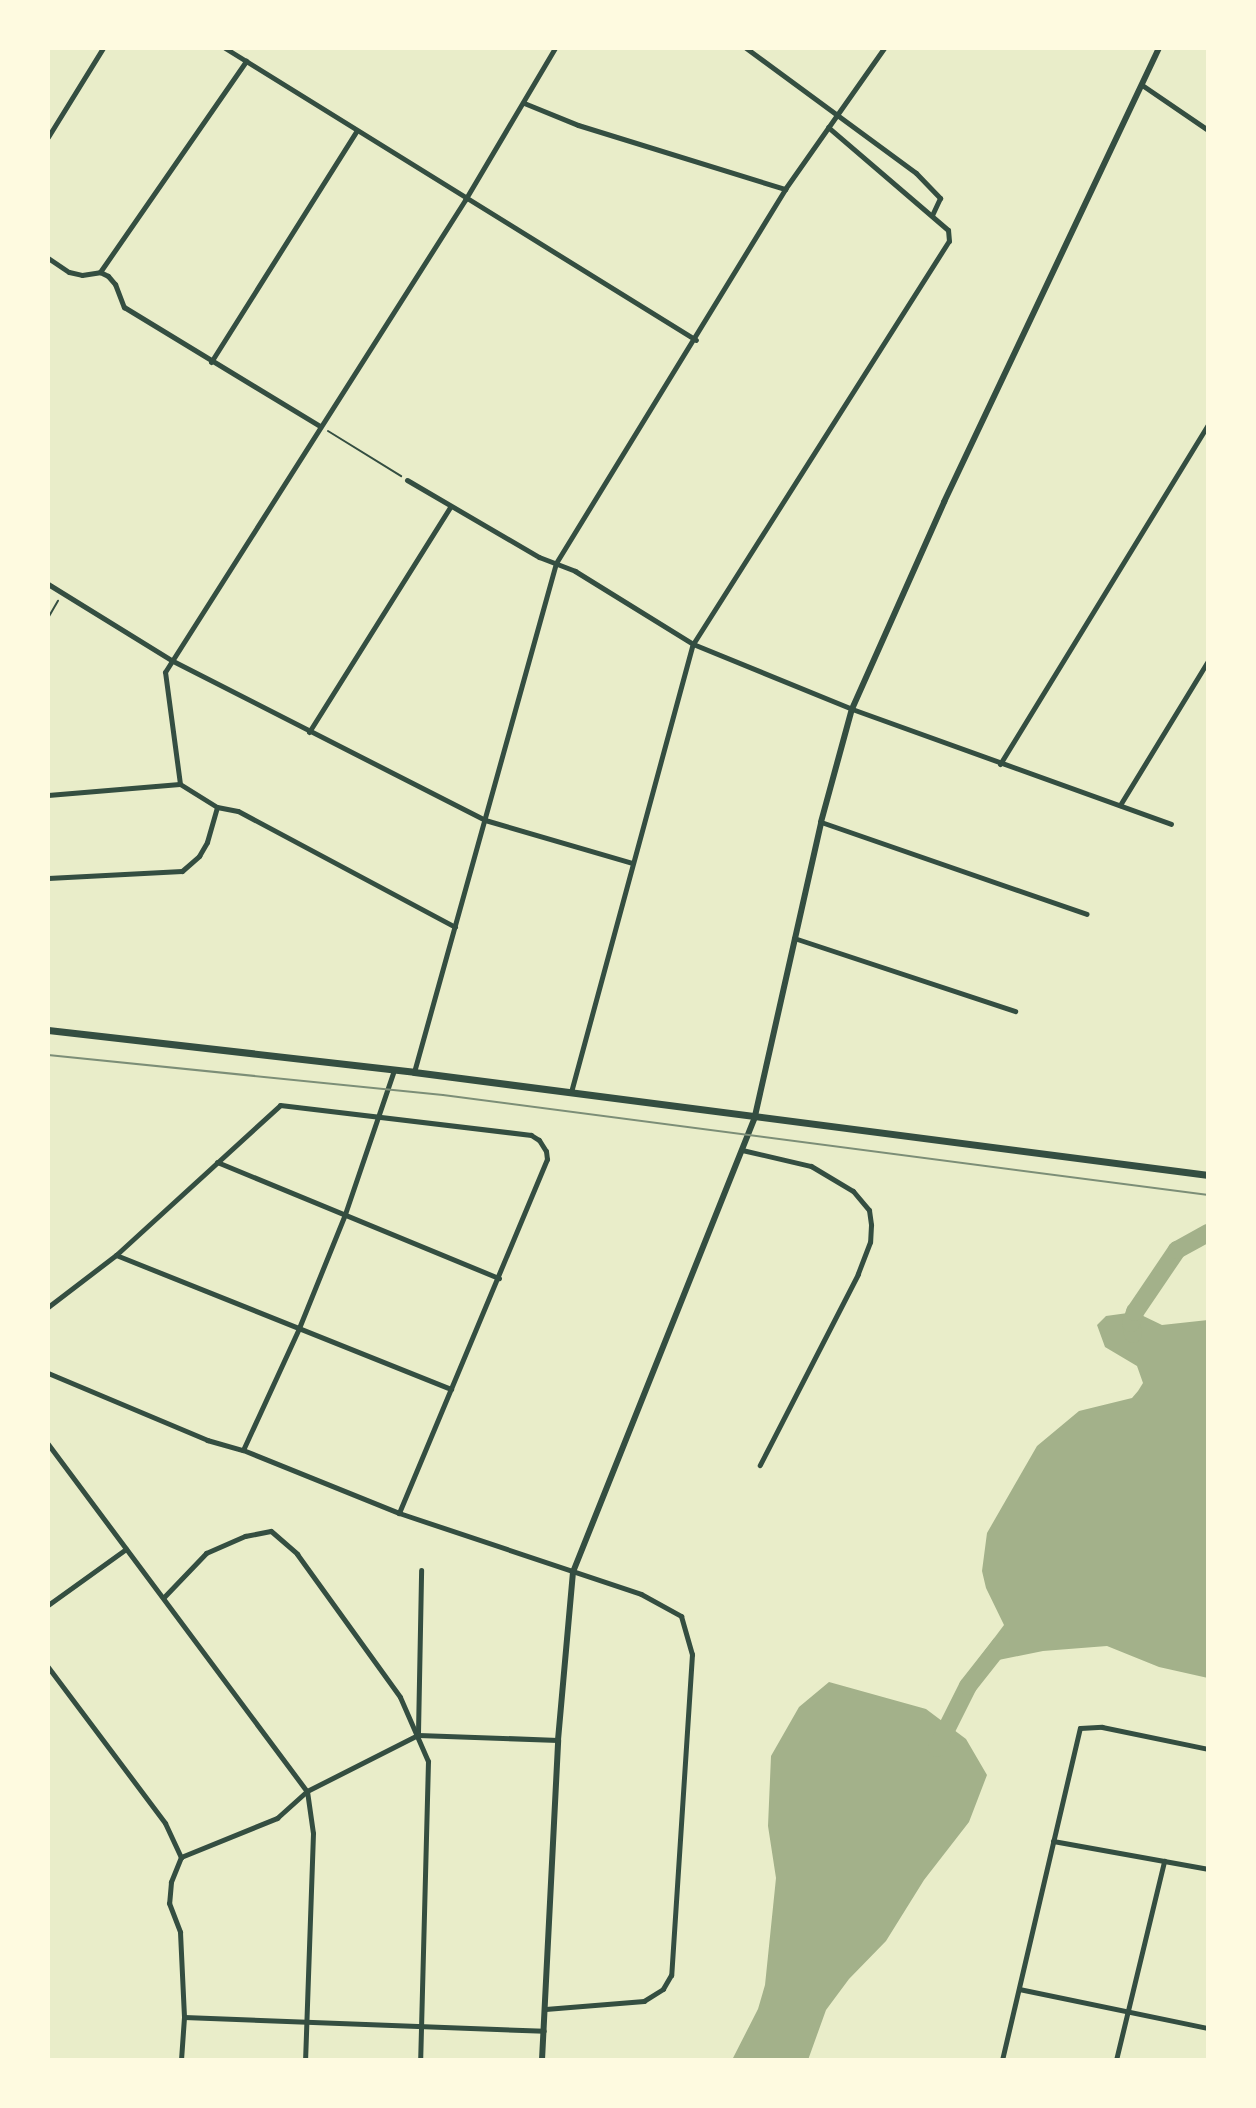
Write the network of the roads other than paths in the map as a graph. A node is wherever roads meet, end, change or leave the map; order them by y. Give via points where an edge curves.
1 (103, 48) edge
2 (225, 48) edge
3 (555, 48) edge
4 (746, 48) edge
5 (884, 48) edge
6 (1159, 48) edge
7 (246, 61) junction
8 (1142, 85) junction
9 (524, 103) junction
10 (837, 114) junction
11 (828, 127) junction
12 (1208, 130) edge
13 (356, 132) junction
14 (48, 137) edge
15 (785, 189) junction
16 (465, 200) junction
17 (932, 215) junction
18 (48, 258) edge
19 (100, 272) junction
20 (696, 340) junction
21 (211, 362) junction
22 (1208, 424) edge
23 (320, 426) junction
24 (407, 480) road end
25 (450, 507) junction
26 (556, 563) junction
27 (48, 584) edge
28 (693, 644) junction
29 (171, 660) junction
30 (1208, 661) edge
31 (852, 709) junction
32 (309, 732) junction
33 (1000, 764) junction
34 (180, 784) junction
35 (48, 795) edge
36 (1120, 805) junction
37 (217, 807) junction
38 (485, 820) junction
39 (821, 822) junction
40 (1171, 824) dead end
41 (632, 863) junction
42 (48, 878) edge
43 (1086, 914) dead end
44 (455, 927) junction
45 (794, 938) junction
46 (1015, 1011) dead end
47 (48, 1030) edge
48 (394, 1070) junction
49 (414, 1072) junction
50 (571, 1092) junction
51 (378, 1115) junction
52 (755, 1116) junction
53 (742, 1150) junction
54 (217, 1162) junction
55 (1208, 1175) edge
56 (345, 1214) junction
57 (116, 1255) junction
58 (499, 1278) junction
59 (48, 1307) edge
60 (299, 1328) junction
61 (48, 1373) edge
62 (451, 1389) junction
63 (48, 1444) edge
64 (243, 1450) junction
65 (760, 1465) dead end
66 (399, 1513) junction
67 (126, 1549) junction
68 (421, 1570) dead end
69 (573, 1572) junction
70 (164, 1597) junction
71 (48, 1605) edge
72 (48, 1667) edge
73 (418, 1735) junction
74 (558, 1740) junction
75 (1208, 1749) edge
76 (307, 1791) junction
77 (1053, 1841) junction
78 (181, 1857) junction
79 (1164, 1861) junction
80 (1208, 1869) edge
81 (1019, 1989) junction
82 (545, 2009) junction
83 (1128, 2011) junction
84 (184, 2017) junction
85 (307, 2021) junction
86 (1208, 2028) edge
87 (421, 2029) junction
88 (544, 2031) junction
89 (181, 2060) edge
90 (305, 2060) edge
91 (420, 2060) edge
92 (542, 2060) edge
93 (1002, 2060) edge
94 (1116, 2060) edge

1 - 14 street
2 - 7 street
3 - 9 street
4 - 10 street
5 - 10 street
6 - 8 street
7 - 13 street
7 - 19 street
8 - 12 street
8 - 31 street
9 - 15 street
9 - 16 street
10 - 11 street
10 - 17 street via 931,187 941,202
11 - 15 street
11 - 17 street
13 - 16 street
13 - 21 street
15 - 20 street
16 - 20 street
16 - 23 street
17 - 28 street via 948,230 949,241
18 - 19 street via 69,272
19 - 21 street via 115,284 124,307
20 - 26 street
21 - 23 street
22 - 33 street
23 - 29 street
24 - 25 street
25 - 26 street
25 - 32 street
26 - 28 street
26 - 38 street
27 - 29 street
28 - 31 street
28 - 41 street
29 - 32 street
29 - 34 street via 165,672
30 - 36 street
31 - 33 street
31 - 39 street
32 - 38 street
33 - 36 street
34 - 35 street
34 - 37 street
36 - 40 street
37 - 42 street via 207,842 182,871
37 - 44 street via 238,811
38 - 41 street
38 - 44 street
39 - 43 street
39 - 45 street
41 - 50 street
44 - 49 street
45 - 46 street
45 - 52 street
47 - 48 main road
48 - 49 main road
48 - 51 street
49 - 50 main road
50 - 52 main road
51 - 54 street via 280,1105
51 - 56 street
51 - 58 street via 531,1135 543,1145 547,1159
52 - 53 street
52 - 55 main road
53 - 65 street via 811,1166 853,1191 869,1210 871,1225 858,1274
53 - 69 street
54 - 56 street
54 - 57 street
56 - 58 street
56 - 60 street
57 - 59 street
57 - 60 street
58 - 62 street
60 - 62 street
60 - 64 street
61 - 64 street
62 - 66 street
63 - 67 street
64 - 66 street
66 - 69 street
67 - 70 street
67 - 71 street
68 - 73 street
69 - 74 street
69 - 82 street via 641,1594 681,1616 692,1654 671,1975 663,1989 644,2001
70 - 73 street via 206,1553 271,1531 297,1554 400,1697
70 - 76 street
72 - 78 street via 165,1823
73 - 74 street
73 - 76 street
73 - 87 street via 428,1761
74 - 82 street
75 - 77 street via 1102,1727 1080,1728
76 - 78 street via 277,1818
76 - 85 street via 313,1833
77 - 79 street
77 - 81 street
78 - 84 street via 169,1903 180,1932
79 - 80 street
79 - 83 street
81 - 83 street
81 - 93 street
82 - 88 street
83 - 86 street
83 - 94 street
84 - 85 street
84 - 89 street
85 - 87 street
85 - 90 street
87 - 88 street
87 - 91 street
88 - 92 street

